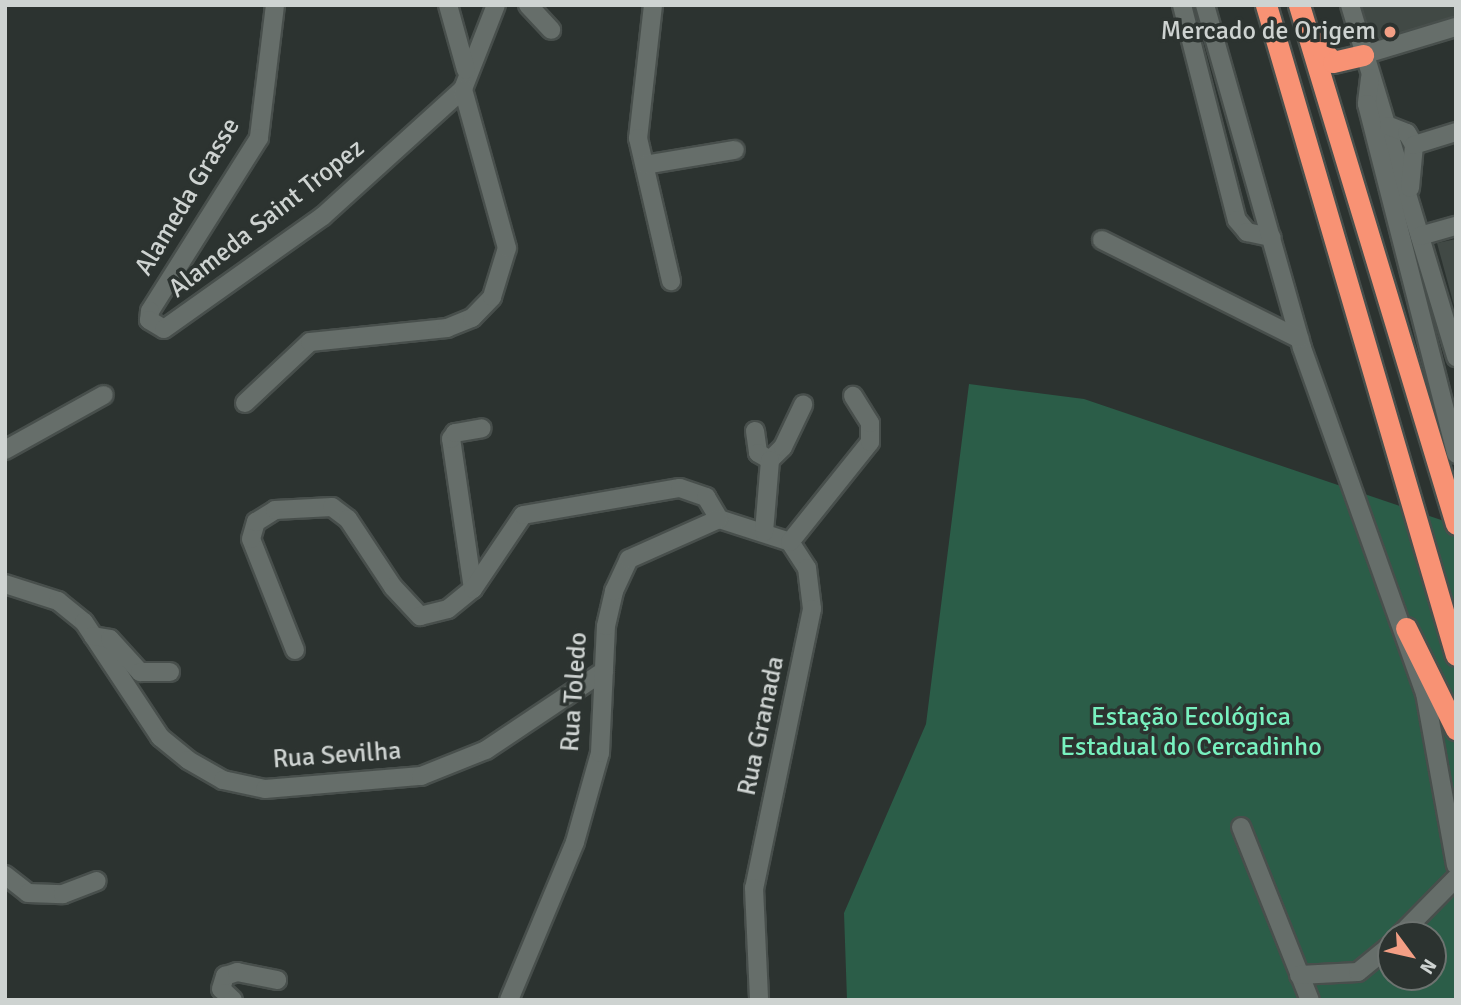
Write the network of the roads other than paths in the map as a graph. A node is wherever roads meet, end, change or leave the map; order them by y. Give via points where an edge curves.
1 (275, 5) edge
2 (448, 5) edge
3 (496, 5) edge
4 (528, 5) edge
5 (653, 5) edge
6 (1182, 5) edge
7 (1205, 5) edge
8 (1266, 5) edge
9 (1350, 5) edge
10 (1301, 13) edge
11 (1456, 27) edge
12 (551, 30) dead end
13 (1363, 55) junction
14 (466, 70) junction
15 (1370, 78) junction
16 (463, 89) junction
17 (1389, 126) junction
18 (1456, 132) edge
19 (1414, 145) junction
20 (735, 149) dead end
21 (645, 165) junction
22 (1409, 189) junction
23 (1456, 226) edge
24 (1420, 236) junction
25 (1271, 237) junction
26 (1102, 240) dead end
27 (671, 281) dead end
28 (156, 326) joint
29 (1300, 340) junction
30 (1456, 357) edge
31 (104, 395) dead end
32 (853, 396) dead end
33 (245, 403) dead end
34 (803, 405) dead end
35 (482, 428) dead end
36 (755, 431) dead end
37 (1454, 446) edge
38 (5, 450) edge
39 (770, 460) junction
40 (719, 519) junction
41 (1456, 524) edge
42 (764, 532) junction
43 (790, 542) junction
44 (5, 584) edge
45 (473, 589) junction
46 (1406, 628) junction
47 (93, 636) junction
48 (295, 650) dead end
49 (1456, 655) edge
50 (604, 671) junction
51 (170, 672) dead end
52 (1456, 729) edge
53 (1241, 827) dead end
54 (1456, 866) edge
55 (5, 875) edge
56 (1456, 878) edge
57 (97, 881) dead end
58 (1414, 921) edge
59 (1377, 956) edge
60 (1299, 975) junction
61 (277, 980) dead end
62 (233, 1000) edge
63 (509, 1000) edge
64 (759, 1000) edge
65 (1310, 1000) edge

1 - 28 street, Alameda Grasse via 260,138 150,311
2 - 14 street
3 - 14 street
4 - 12 street
5 - 21 street via 638,138
6 - 25 street via 1237,220 1247,232
7 - 25 street
8 - 49 highway
9 - 13 street
10 - 13 highway via 1333,62
10 - 41 highway
11 - 13 street
13 - 15 street
14 - 16 street
15 - 17 street
15 - 37 street via 1367,104
16 - 28 street, Alameda Saint Tropez via 323,216 172,326
16 - 33 street via 507,247 492,297 472,318 447,328 310,342
17 - 19 street via 1407,133
17 - 22 street
18 - 19 street
19 - 22 street
20 - 21 street
21 - 27 street
22 - 24 street
23 - 24 street
24 - 30 street
25 - 29 street
26 - 29 street
29 - 46 street
31 - 38 street
32 - 43 street via 870,422 870,442
34 - 39 street via 783,447
35 - 45 street via 455,433 451,439
36 - 39 street via 758,453
39 - 42 street
40 - 42 street
40 - 45 street via 706,497 680,488 523,516
40 - 50 street, Rua Toledo via 629,559 606,626
42 - 43 street
43 - 64 street, Rua Granada via 807,568 812,609 754,888
44 - 47 street, Rua Sevilha via 58,601
45 - 48 street via 447,609 420,616 393,587 348,519 332,507 275,510 256,522 251,539
46 - 52 highway
46 - 54 street via 1425,693
47 - 50 street, Rua Sevilha via 160,737 223,780 265,789 421,776 486,750
47 - 51 street via 114,643 140,672
50 - 63 street, Rua Toledo via 600,753 575,842
53 - 60 street
55 - 57 street via 28,893 63,894
56 - 58 street
59 - 60 street via 1358,972
60 - 65 street
61 - 62 street via 225,976 221,989

